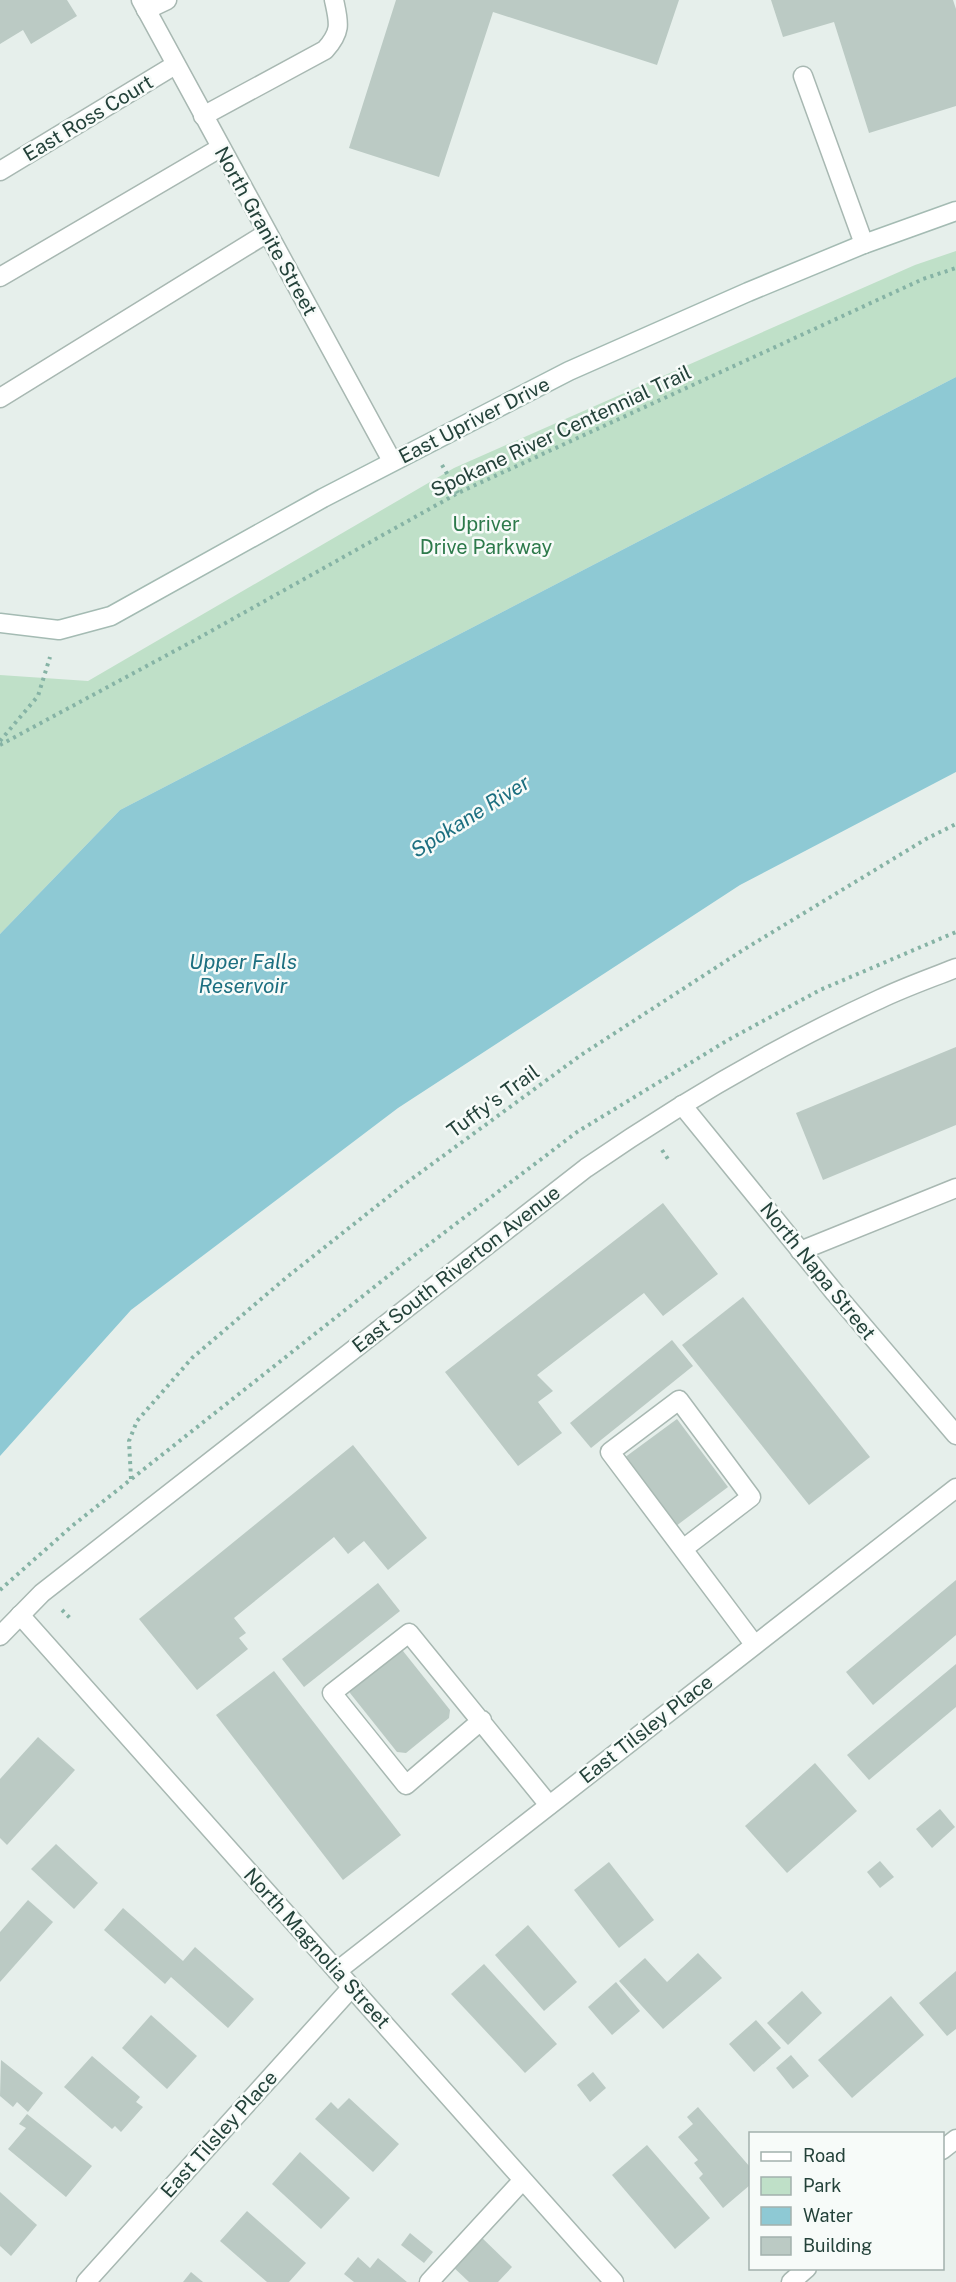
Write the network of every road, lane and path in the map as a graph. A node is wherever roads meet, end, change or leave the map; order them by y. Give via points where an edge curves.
1 (167, 0) edge
2 (334, 0) edge
3 (143, 5) edge
4 (175, 65) junction
5 (803, 76) dead end
6 (203, 116) junction
7 (220, 147) junction
8 (0, 171) edge
9 (956, 211) edge
10 (267, 233) junction
11 (864, 244) junction
12 (956, 268) edge
13 (0, 277) edge
14 (0, 398) edge
15 (392, 461) junction
16 (0, 623) edge
17 (59, 630) junction
18 (0, 743) edge
19 (956, 824) edge
20 (956, 968) edge
21 (682, 1105) junction
22 (956, 1188) edge
23 (800, 1251) junction
24 (956, 1436) edge
25 (131, 1480) dead end
26 (956, 1488) edge
27 (683, 1549) junction
28 (20, 1615) junction
29 (0, 1636) edge
30 (754, 1644) junction
31 (482, 1720) junction
32 (549, 1805) junction
33 (337, 1971) junction
34 (352, 1987) junction
35 (956, 2139) edge
36 (944, 2148) edge
37 (522, 2181) junction
38 (805, 2270) edge
39 (86, 2282) edge
40 (429, 2282) edge
41 (614, 2282) edge
42 (791, 2282) edge

1 - 3 street
2 - 6 street via 339,28 325,50
3 - 4 street, North Granite Street
4 - 6 street, North Granite Street
4 - 8 street, East Ross Court
5 - 11 street
6 - 7 street, North Granite Street
7 - 10 street, North Granite Street
7 - 13 street
9 - 11 street, East Upriver Drive
10 - 14 street
10 - 15 street, North Granite Street
11 - 15 street, East Upriver Drive via 579,366
12 - 18 path, Spokane River Centennial Trail via 922,279 459,493
15 - 17 street, East Upriver Drive via 111,616
16 - 17 street, East Upriver Drive
17 - 18 path via 38,696
19 - 25 path, Tuffy's Trail via 743,950 581,1054 296,1270 192,1358 137,1421 129,1441
20 - 21 street, East South Riverton Avenue via 819,1028
21 - 23 street, North Napa Street
21 - 28 street, East South Riverton Avenue via 586,1168 42,1593
22 - 23 street
23 - 24 street, North Napa Street
26 - 30 street, East Tilsley Place
27 - 27 street via 751,1497 679,1400 610,1452
27 - 30 street
28 - 29 street, East South Riverton Avenue
28 - 33 street, North Magnolia Street
30 - 32 street, East Tilsley Place
31 - 31 street via 409,1633 332,1693 406,1785
31 - 32 street
32 - 33 street, East Tilsley Place
33 - 34 street, North Magnolia Street
34 - 37 street, North Magnolia Street
34 - 39 street, East Tilsley Place
35 - 36 street
37 - 40 street
37 - 41 street, North Magnolia Street
38 - 42 street

